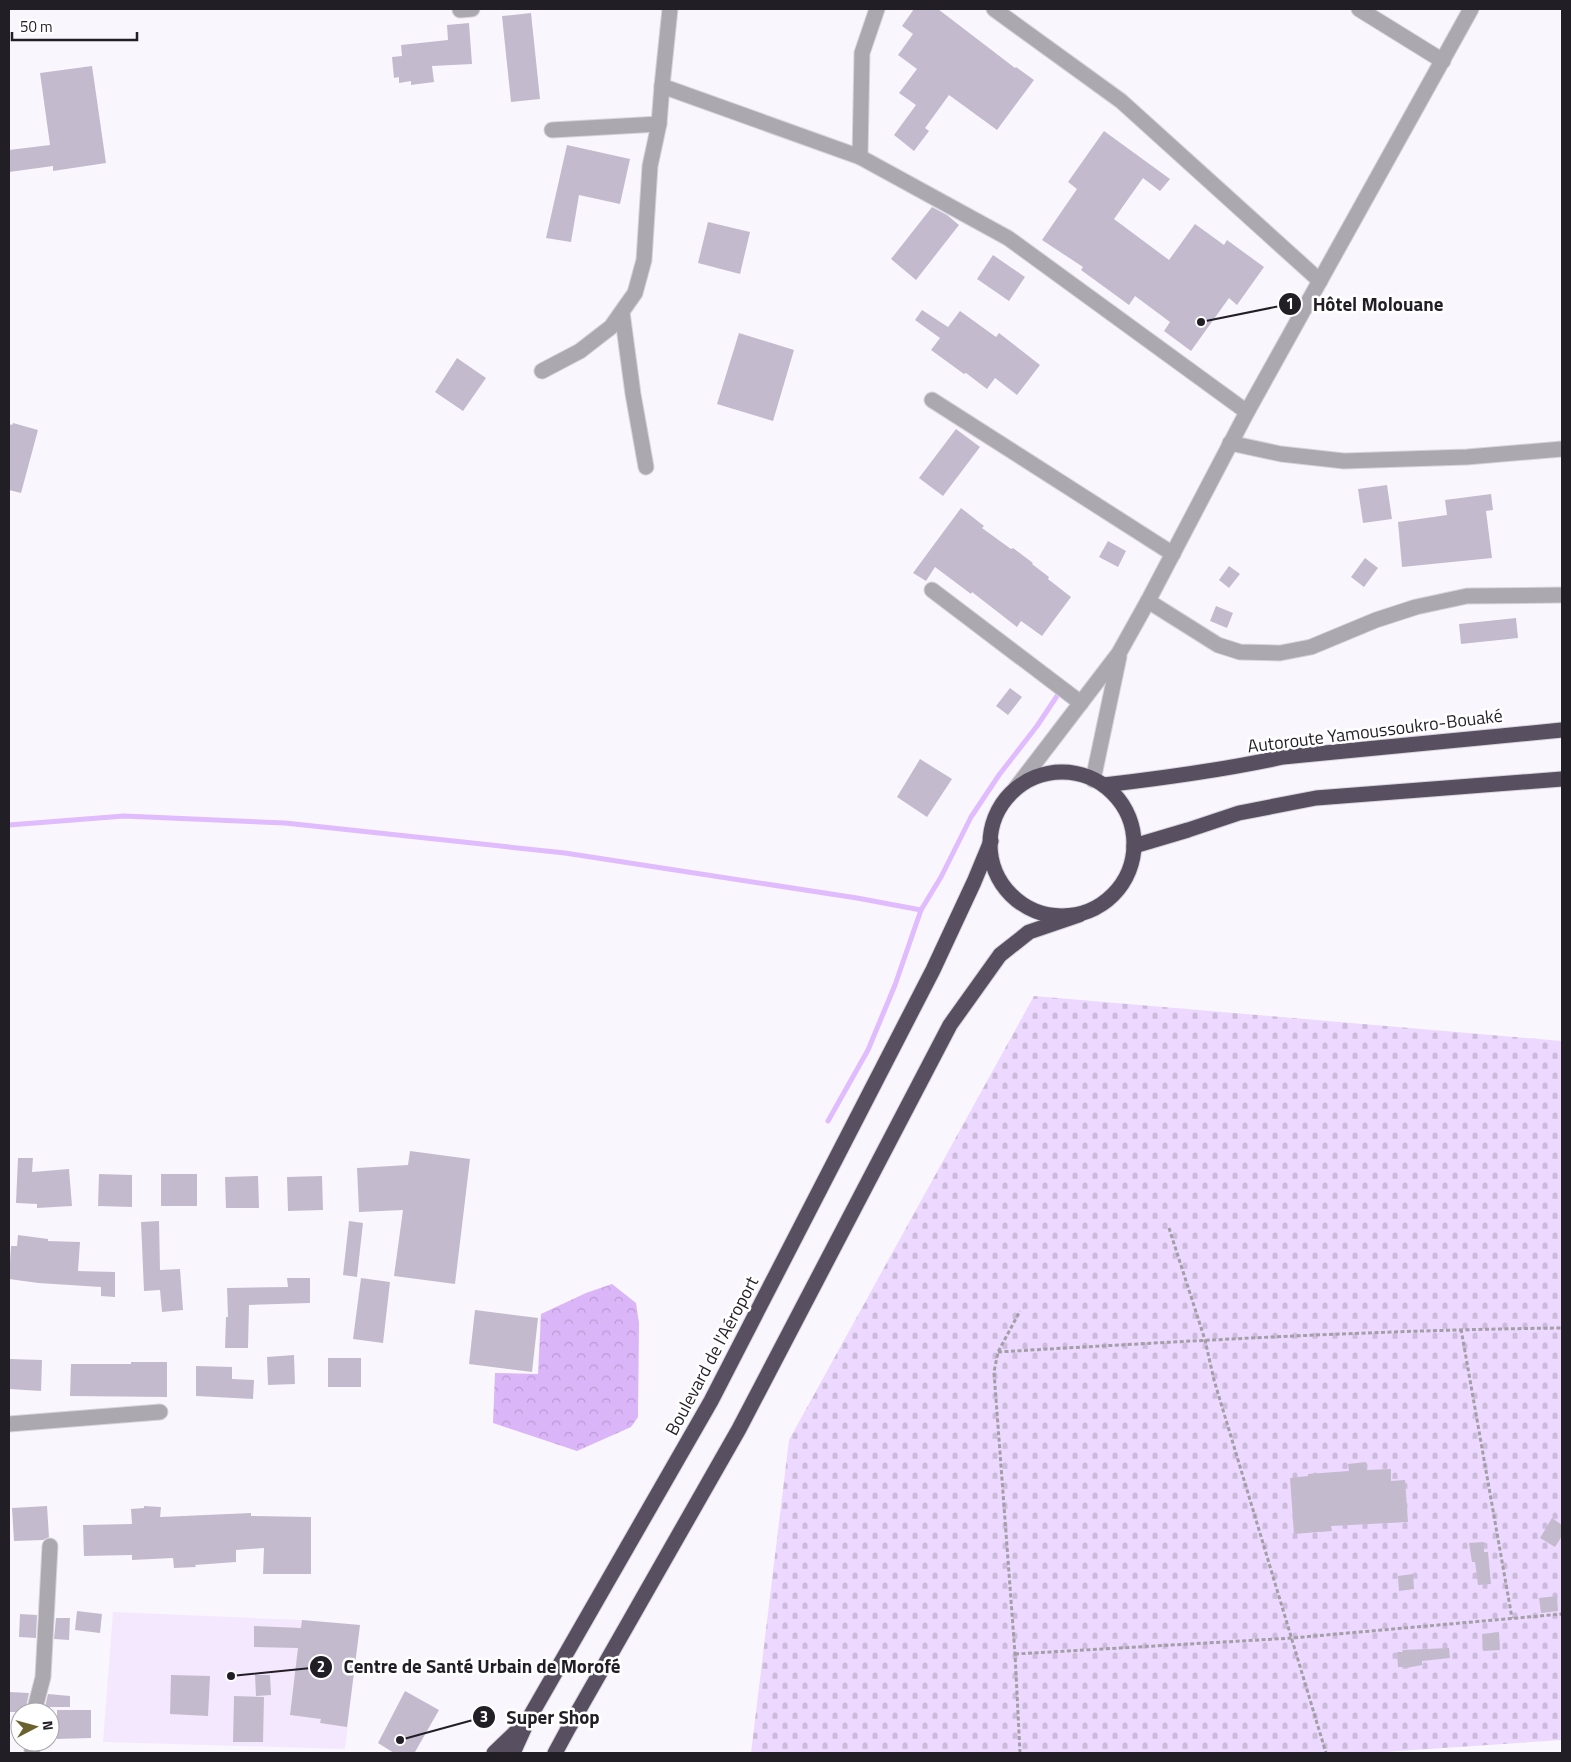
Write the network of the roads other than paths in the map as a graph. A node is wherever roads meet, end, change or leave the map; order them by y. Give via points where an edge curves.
1 (670, 9) edge
2 (876, 9) edge
3 (994, 9) edge
4 (1359, 9) edge
5 (1471, 9) edge
6 (1443, 61) junction
7 (662, 86) junction
8 (659, 124) junction
9 (552, 130) dead end
10 (860, 157) junction
11 (1320, 281) junction
12 (622, 312) junction
13 (542, 371) dead end
14 (932, 400) dead end
15 (1247, 412) junction
16 (1230, 443) junction
17 (1562, 449) edge
18 (646, 467) dead end
19 (1173, 554) junction
20 (932, 590) dead end
21 (1562, 596) edge
22 (1148, 601) junction
23 (1120, 653) junction
24 (1081, 703) junction
25 (1562, 730) edge
26 (1562, 779) edge
27 (1099, 783) junction
28 (1015, 789) junction
29 (990, 841) junction
30 (1134, 846) junction
31 (1079, 915) junction
32 (160, 1412) dead end
33 (9, 1424) edge
34 (50, 1546) dead end
35 (37, 1702) edge
36 (528, 1720) junction
37 (568, 1728) junction
38 (494, 1753) edge
39 (513, 1753) edge
40 (555, 1753) edge
41 (566, 1753) edge

1 - 7 street
2 - 10 street via 862,53
3 - 11 street via 1121,101
4 - 6 street
5 - 6 street
6 - 11 street
7 - 8 street
7 - 10 street
8 - 9 street
8 - 12 street via 650,166 644,260 635,294
10 - 15 street via 1008,238
11 - 15 street
12 - 13 street via 611,327 580,351
12 - 18 street
14 - 19 street
15 - 16 street
16 - 17 street via 1281,454 1344,461 1467,457
16 - 19 street
19 - 22 street
20 - 24 street
21 - 22 street via 1467,596 1416,607 1311,647 1280,653 1240,652 1218,645
22 - 23 street
23 - 24 street
23 - 27 street
24 - 28 street
25 - 27 highway, Autoroute Yamoussoukro-Bouaké via 1282,757 1156,779
26 - 30 highway via 1316,798 1239,813
27 - 28 highway via 1083,775 1059,772 1036,777
27 - 30 highway via 1121,802 1131,823
28 - 29 highway via 1002,804
29 - 31 highway via 993,863 1002,883 1016,900 1050,915
29 - 36 highway, Boulevard de l'Aéroport via 933,970 711,1401
30 - 31 highway via 1130,869 1118,890 1101,905
31 - 37 highway via 1029,932 1000,955 950,1025 739,1429
32 - 33 street
34 - 35 street via 43,1677
36 - 38 highway
36 - 39 highway, Boulevard de l'Aéroport
37 - 40 highway
37 - 41 highway

